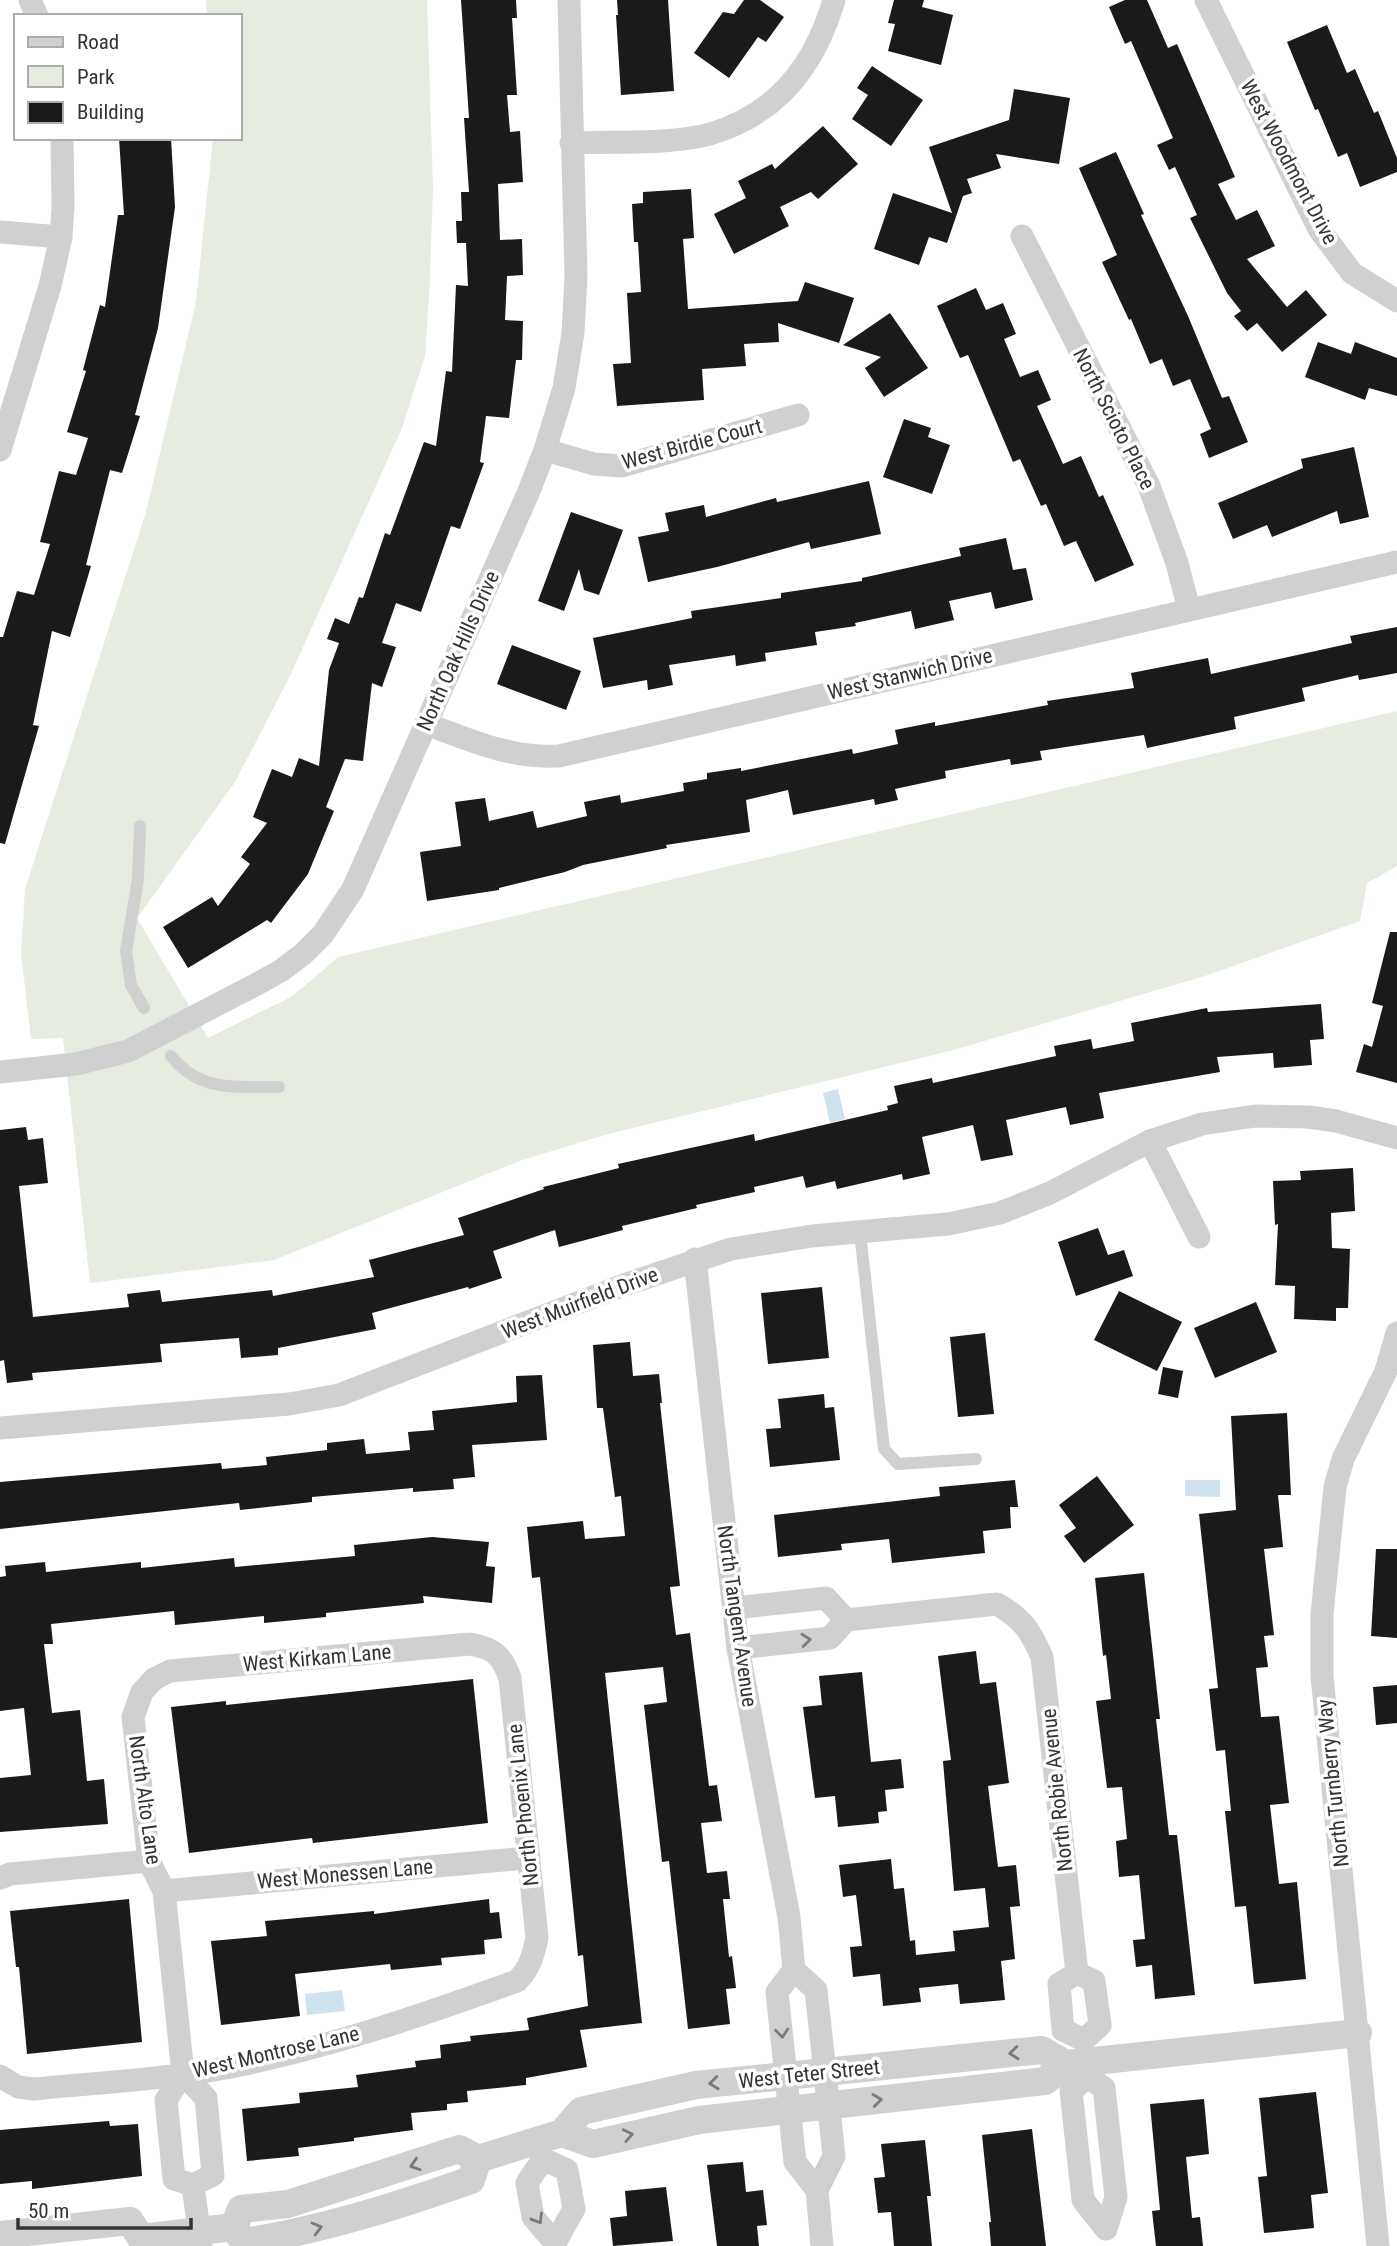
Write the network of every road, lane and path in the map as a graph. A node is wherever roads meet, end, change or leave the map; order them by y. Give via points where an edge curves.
1 (569, 0) edge
2 (834, 0) edge
3 (1206, 0) edge
4 (62, 140) edge
5 (571, 143) junction
6 (0, 232) edge
7 (1022, 236) dead end
8 (61, 237) junction
9 (1397, 301) edge
10 (798, 415) dead end
11 (0, 450) edge
12 (545, 450) junction
13 (1397, 562) edge
14 (1189, 609) junction
15 (426, 724) junction
16 (140, 826) dead end
17 (144, 1008) dead end
18 (171, 1056) dead end
19 (0, 1072) edge
20 (279, 1087) dead end
21 (1397, 1138) edge
22 (1150, 1141) junction
23 (860, 1232) junction
24 (1199, 1237) dead end
25 (695, 1259) junction
26 (1397, 1332) edge
27 (0, 1428) edge
28 (976, 1459) dead end
29 (734, 1608) junction
30 (846, 1620) junction
31 (738, 1648) junction
32 (498, 1653) joint
33 (142, 1692) joint
34 (527, 1858) junction
35 (149, 1861) junction
36 (0, 1878) edge
37 (164, 1891) junction
38 (533, 1960) joint
39 (794, 1970) junction
40 (1077, 1973) junction
41 (1358, 2033) junction
42 (1081, 2060) junction
43 (824, 2072) junction
44 (183, 2074) junction
45 (786, 2076) junction
46 (2, 2078) edge
47 (828, 2105) junction
48 (790, 2109) junction
49 (547, 2144) junction
50 (193, 2185) junction
51 (817, 2190) junction
52 (0, 2235) edge
53 (1107, 2237) edge
54 (200, 2239) edge
55 (139, 2242) edge
56 (556, 2244) edge
57 (822, 2246) edge
58 (1378, 2246) edge

1 - 5 street, North Oak Hills Drive
2 - 5 street via 827,24 800,74 782,94 734,125 682,139
3 - 9 street, West Woodmont Drive via 1319,229 1352,273
4 - 8 street
5 - 12 street, North Oak Hills Drive via 576,276 573,333 564,388
6 - 8 street
7 - 14 street, North Scioto Place via 1149,485
8 - 11 street
10 - 12 street, West Birdie Court via 622,466 594,464
12 - 15 street, North Oak Hills Drive
13 - 14 street, West Stanwich Drive
14 - 15 street, West Stanwich Drive via 559,756 505,753
15 - 19 street, North Oak Hills Drive via 353,890 303,954 259,983 128,1051 76,1064
16 - 17 lane via 138,879 126,951 131,985
18 - 20 lane via 184,1072 208,1084
21 - 22 street, West Muirfield Drive via 1336,1121 1282,1115 1228,1119
22 - 23 street, West Muirfield Drive via 1050,1194 1000,1213 948,1224
22 - 24 street
23 - 25 street, West Muirfield Drive via 812,1236
23 - 28 lane via 884,1448 898,1464
25 - 27 street, West Muirfield Drive via 339,1395 289,1404
25 - 29 street, North Tangent Avenue
26 - 41 street, North Turnberry Way via 1376,1395 1340,1468 1322,1614 1322,1676
29 - 30 street via 826,1598
29 - 31 street, North Tangent Avenue
31 -> 30 street via 830,1638
30 - 40 street, North Robie Avenue via 997,1604 1017,1615 1031,1632 1042,1657
31 - 39 street, North Tangent Avenue via 789,1917
32 - 33 street, West Kirkam Lane via 470,1644 170,1671
32 - 34 street, North Phoenix Lane via 510,1678
33 - 35 street, North Alto Lane via 133,1717
34 - 37 street, West Monessen Lane
34 - 38 street, North Phoenix Lane via 537,1938
35 - 36 street
35 - 37 street, North Alto Lane
37 - 44 street, North Alto Lane
38 - 44 street, West Montrose Lane via 517,1981 461,2000 338,2040
39 - 43 street via 816,1990
39 -> 45 street via 777,1992
40 - 42 street via 1059,1984 1063,2030
40 - 42 street via 1094,1981 1100,2025
41 - 42 street, West Teter Street
41 - 58 street, North Turnberry Way
42 -> 43 street, West Teter Street via 1042,2050
47 -> 42 street, West Teter Street via 1045,2081
42 - 53 street via 1071,2091 1083,2200
42 - 53 street via 1104,2088 1116,2197
43 - 45 street, West Teter Street
43 - 47 street
44 - 46 street, West Montrose Lane via 34,2089
44 - 50 street via 166,2100 174,2179
44 - 50 street via 206,2098 213,2175
45 - 48 street
45 -> 49 street, West Teter Street via 696,2085 604,2104 581,2111
47 - 48 street, West Teter Street
47 - 51 street via 834,2155
49 -> 48 street, West Teter Street via 593,2144 699,2120
48 - 51 street via 795,2162
49 - 54 street, West Teter Street via 478,2159 459,2149 288,2204 241,2209 234,2227
49 - 56 street via 567,2170 574,2209
49 -> 56 street via 527,2183 533,2217
50 - 54 street
51 - 57 street
52 - 55 street, West Teter Street via 130,2221
54 - 55 street, West Teter Street

